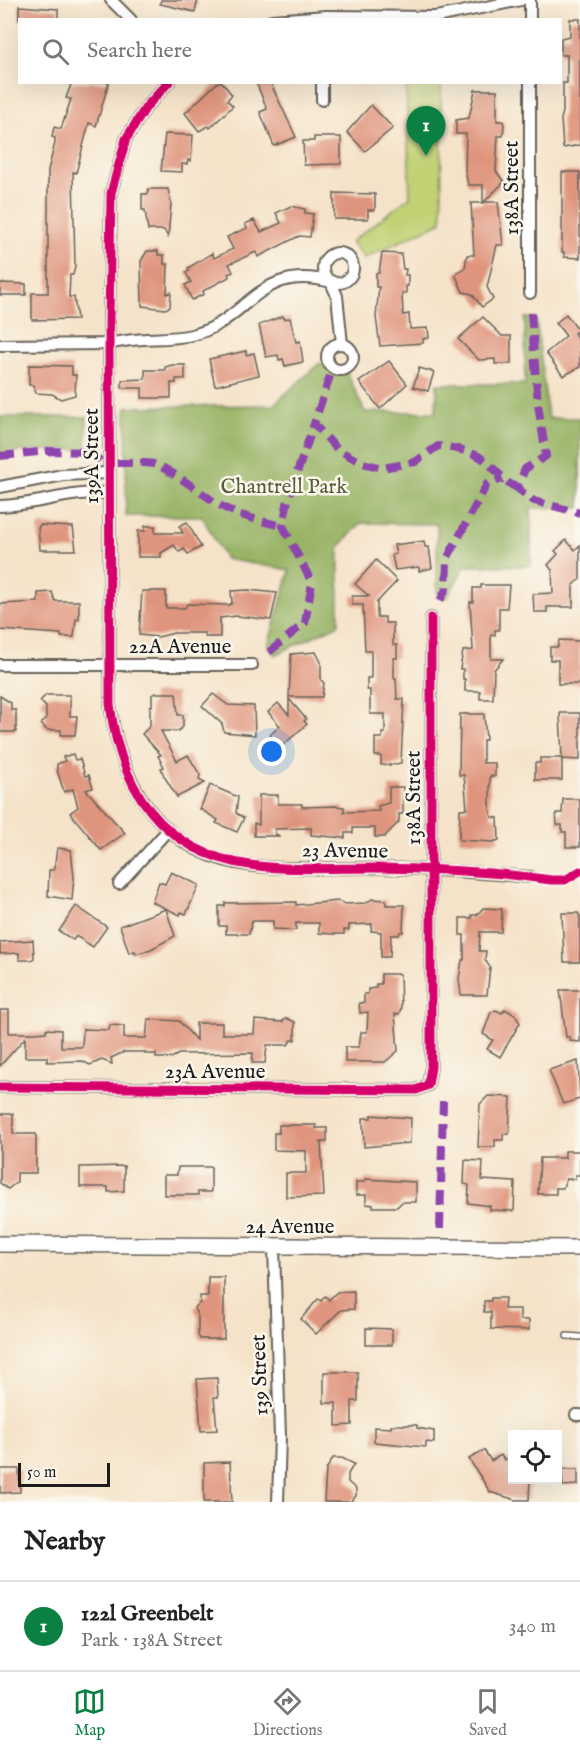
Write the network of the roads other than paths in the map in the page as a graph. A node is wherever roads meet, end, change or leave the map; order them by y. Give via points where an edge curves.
1 (111, 0) edge
2 (521, 0) edge
3 (530, 0) edge
4 (129, 18) edge
5 (326, 18) edge
6 (530, 18) edge
7 (167, 84) edge
8 (322, 84) edge
9 (530, 84) edge
10 (322, 100) dead end
11 (530, 293) dead end
12 (110, 344) junction
13 (342, 344) dead end
14 (0, 345) edge
15 (109, 473) junction
16 (3, 487) edge
17 (109, 493) junction
18 (3, 506) edge
19 (431, 618) dead end
20 (0, 665) edge
21 (110, 665) junction
22 (252, 666) dead end
23 (168, 830) junction
24 (431, 869) junction
25 (531, 877) dead end
26 (119, 884) dead end
27 (428, 1084) joint
28 (0, 1087) edge
29 (0, 1244) edge
30 (274, 1247) junction
31 (580, 1248) edge
32 (567, 1336) dead end
33 (580, 1337) edge
34 (278, 1502) edge

1 - 4 street
2 - 5 street via 436,17
3 - 6 street
7 - 12 street, 139A Street via 136,122 114,178 110,208
8 - 10 street
9 - 11 street, 138A Street
12 - 13 street via 127,339 191,335 225,320 252,296 283,281 315,277 331,282 337,296
12 - 14 street
12 - 15 street, 139A Street
15 - 16 street via 63,475
15 - 17 street, 139A Street
16 - 18 street
17 - 18 street via 76,492
17 - 21 street, 139A Street
19 - 24 street, 138A Street
20 - 21 street, 22A Avenue
21 - 22 street, 22A Avenue
21 - 23 street, 139A Street via 113,726 123,765 141,801
23 - 24 street, 23 Avenue via 215,857 252,866
23 - 26 street
24 - 25 street, 23 Avenue
24 - 27 street, 138A Street
27 - 28 street, 23A Avenue via 416,1090
29 - 30 main road, 24 Avenue
30 - 31 main road, 24 Avenue
30 - 34 street, 139 Street via 280,1437
32 - 33 lane

